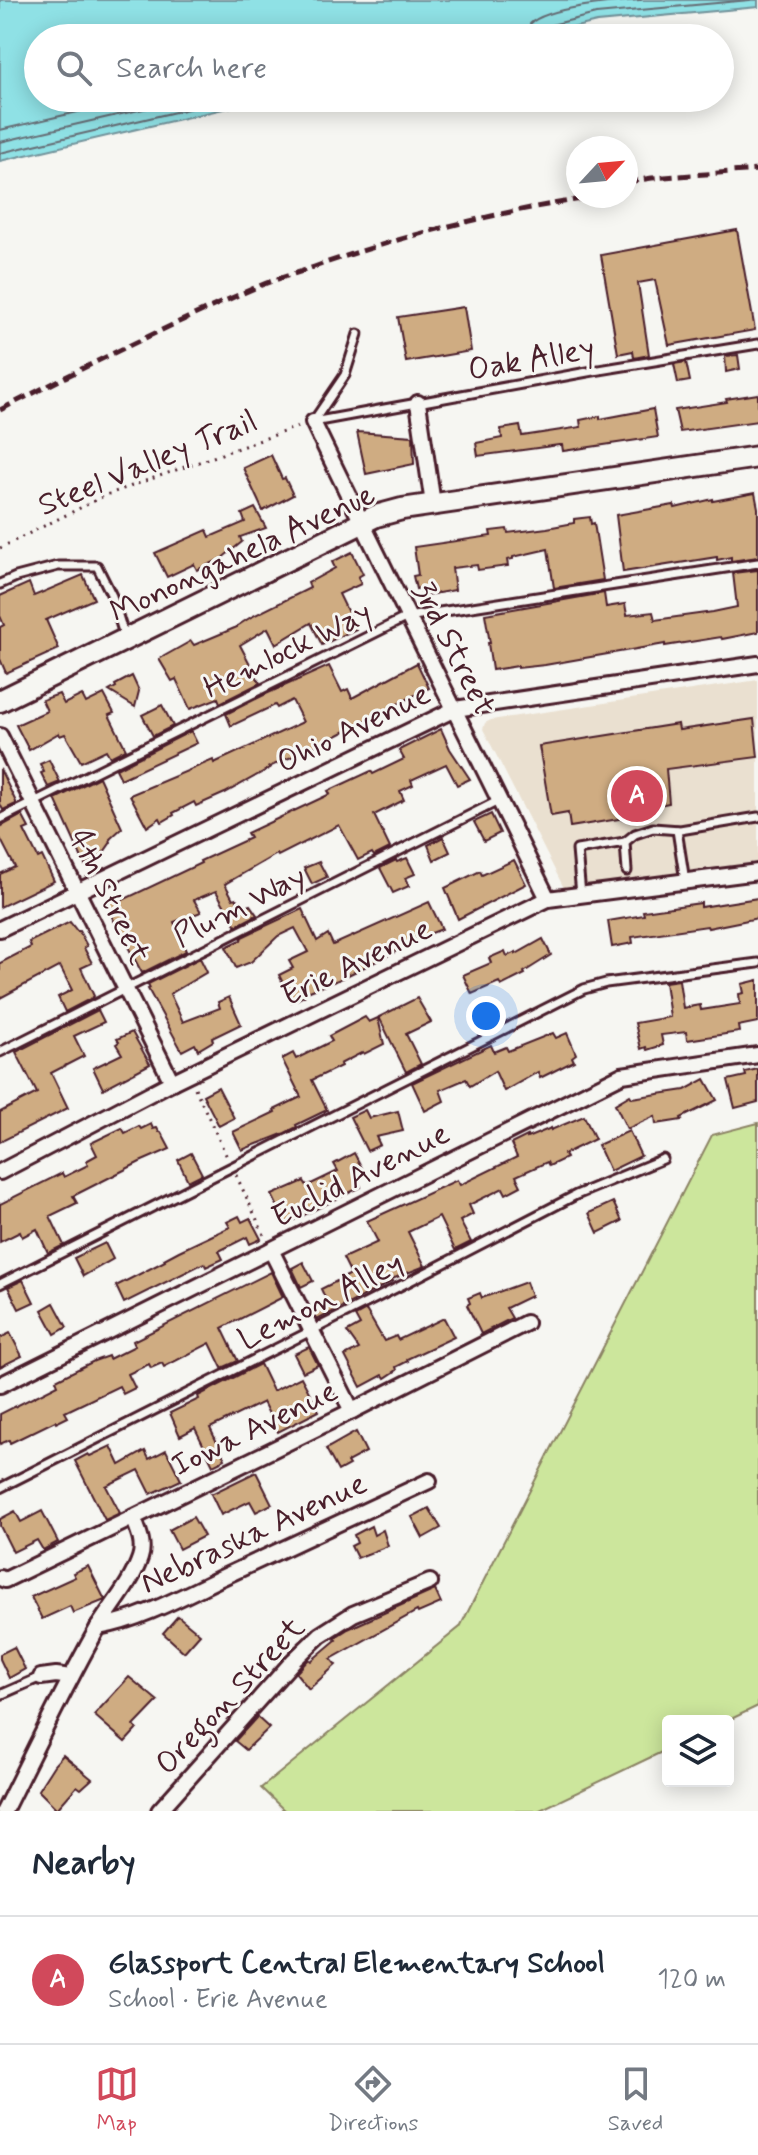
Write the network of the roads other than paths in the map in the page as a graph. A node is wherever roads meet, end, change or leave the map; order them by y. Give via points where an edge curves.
1 (358, 334) dead end
2 (758, 344) edge
3 (418, 403) junction
4 (313, 422) junction
5 (758, 457) edge
6 (433, 504) junction
7 (361, 521) junction
8 (758, 563) edge
9 (0, 584) edge
10 (407, 617) junction
11 (125, 640) junction
12 (758, 664) edge
13 (0, 701) edge
14 (455, 709) junction
15 (0, 736) edge
16 (500, 800) junction
17 (34, 802) junction
18 (758, 817) edge
19 (0, 819) edge
20 (677, 830) junction
21 (625, 842) junction
22 (627, 871) dead end
23 (758, 872) edge
24 (685, 881) junction
25 (78, 891) junction
26 (581, 895) junction
27 (548, 899) junction
28 (0, 929) edge
29 (758, 963) edge
30 (126, 989) junction
31 (0, 1052) edge
32 (758, 1055) edge
33 (172, 1082) junction
34 (663, 1159) dead end
35 (0, 1172) edge
36 (271, 1250) junction
37 (0, 1284) edge
38 (526, 1323) dead end
39 (312, 1331) junction
40 (0, 1385) edge
41 (352, 1411) junction
42 (429, 1481) dead end
43 (0, 1488) edge
44 (133, 1517) junction
45 (3, 1579) edge
46 (430, 1582) dead end
47 (98, 1627) junction
48 (41, 1677) joint
49 (71, 1677) junction
50 (0, 1695) edge
51 (4, 1811) edge
52 (159, 1811) edge

1 - 4 lane via 345,375
2 - 3 lane, Oak Alley
3 - 4 lane, Oak Alley
3 - 6 street
4 - 7 street, 3rd Street
5 - 6 main road, Monongahela Avenue
6 - 7 main road, Monongahela Avenue
7 - 10 street, 3rd Street
7 - 11 main road, Monongahela Avenue
8 - 10 lane, Hemlock Way
9 - 11 lane via 58,566 97,566
10 - 14 street, 3rd Street
10 - 17 lane, Hemlock Way
11 - 13 main road, Monongahela Avenue
12 - 14 street, Ohio Avenue
14 - 16 street, 3rd Street
14 - 25 street, Ohio Avenue
15 - 17 street, 4th Street
16 - 27 street, 3rd Street
16 - 30 lane, Plum Way
17 - 19 lane, Hemlock Way
17 - 25 street, 4th Street
18 - 20 lane
20 - 21 lane via 653,828
20 - 24 lane
21 - 22 lane
21 - 26 lane via 577,850
23 - 24 street, Erie Avenue
24 - 26 street, Erie Avenue
25 - 28 street, Ohio Avenue
25 - 30 street, 4th Street
26 - 27 street, Erie Avenue
27 - 33 street, Erie Avenue
29 - 37 lane via 584,989
30 - 31 lane, Plum Way
30 - 33 street, 4th Street
32 - 36 street, Euclid Avenue via 622,1075
33 - 35 street, Erie Avenue
34 - 39 lane, Lemon Alley via 576,1195
36 - 39 street
36 - 40 street, Euclid Avenue
38 - 41 street, Iowa Avenue
39 - 41 street
39 - 43 lane, Lemon Alley
41 - 44 street, Iowa Avenue
42 - 47 street, Nebraska Avenue via 186,1594
44 - 45 street, Iowa Avenue
44 - 47 street via 141,1556
46 - 52 street, Oregon Street via 353,1614 320,1635
47 - 49 street
48 - 49 street
48 - 50 lane
49 - 51 street

